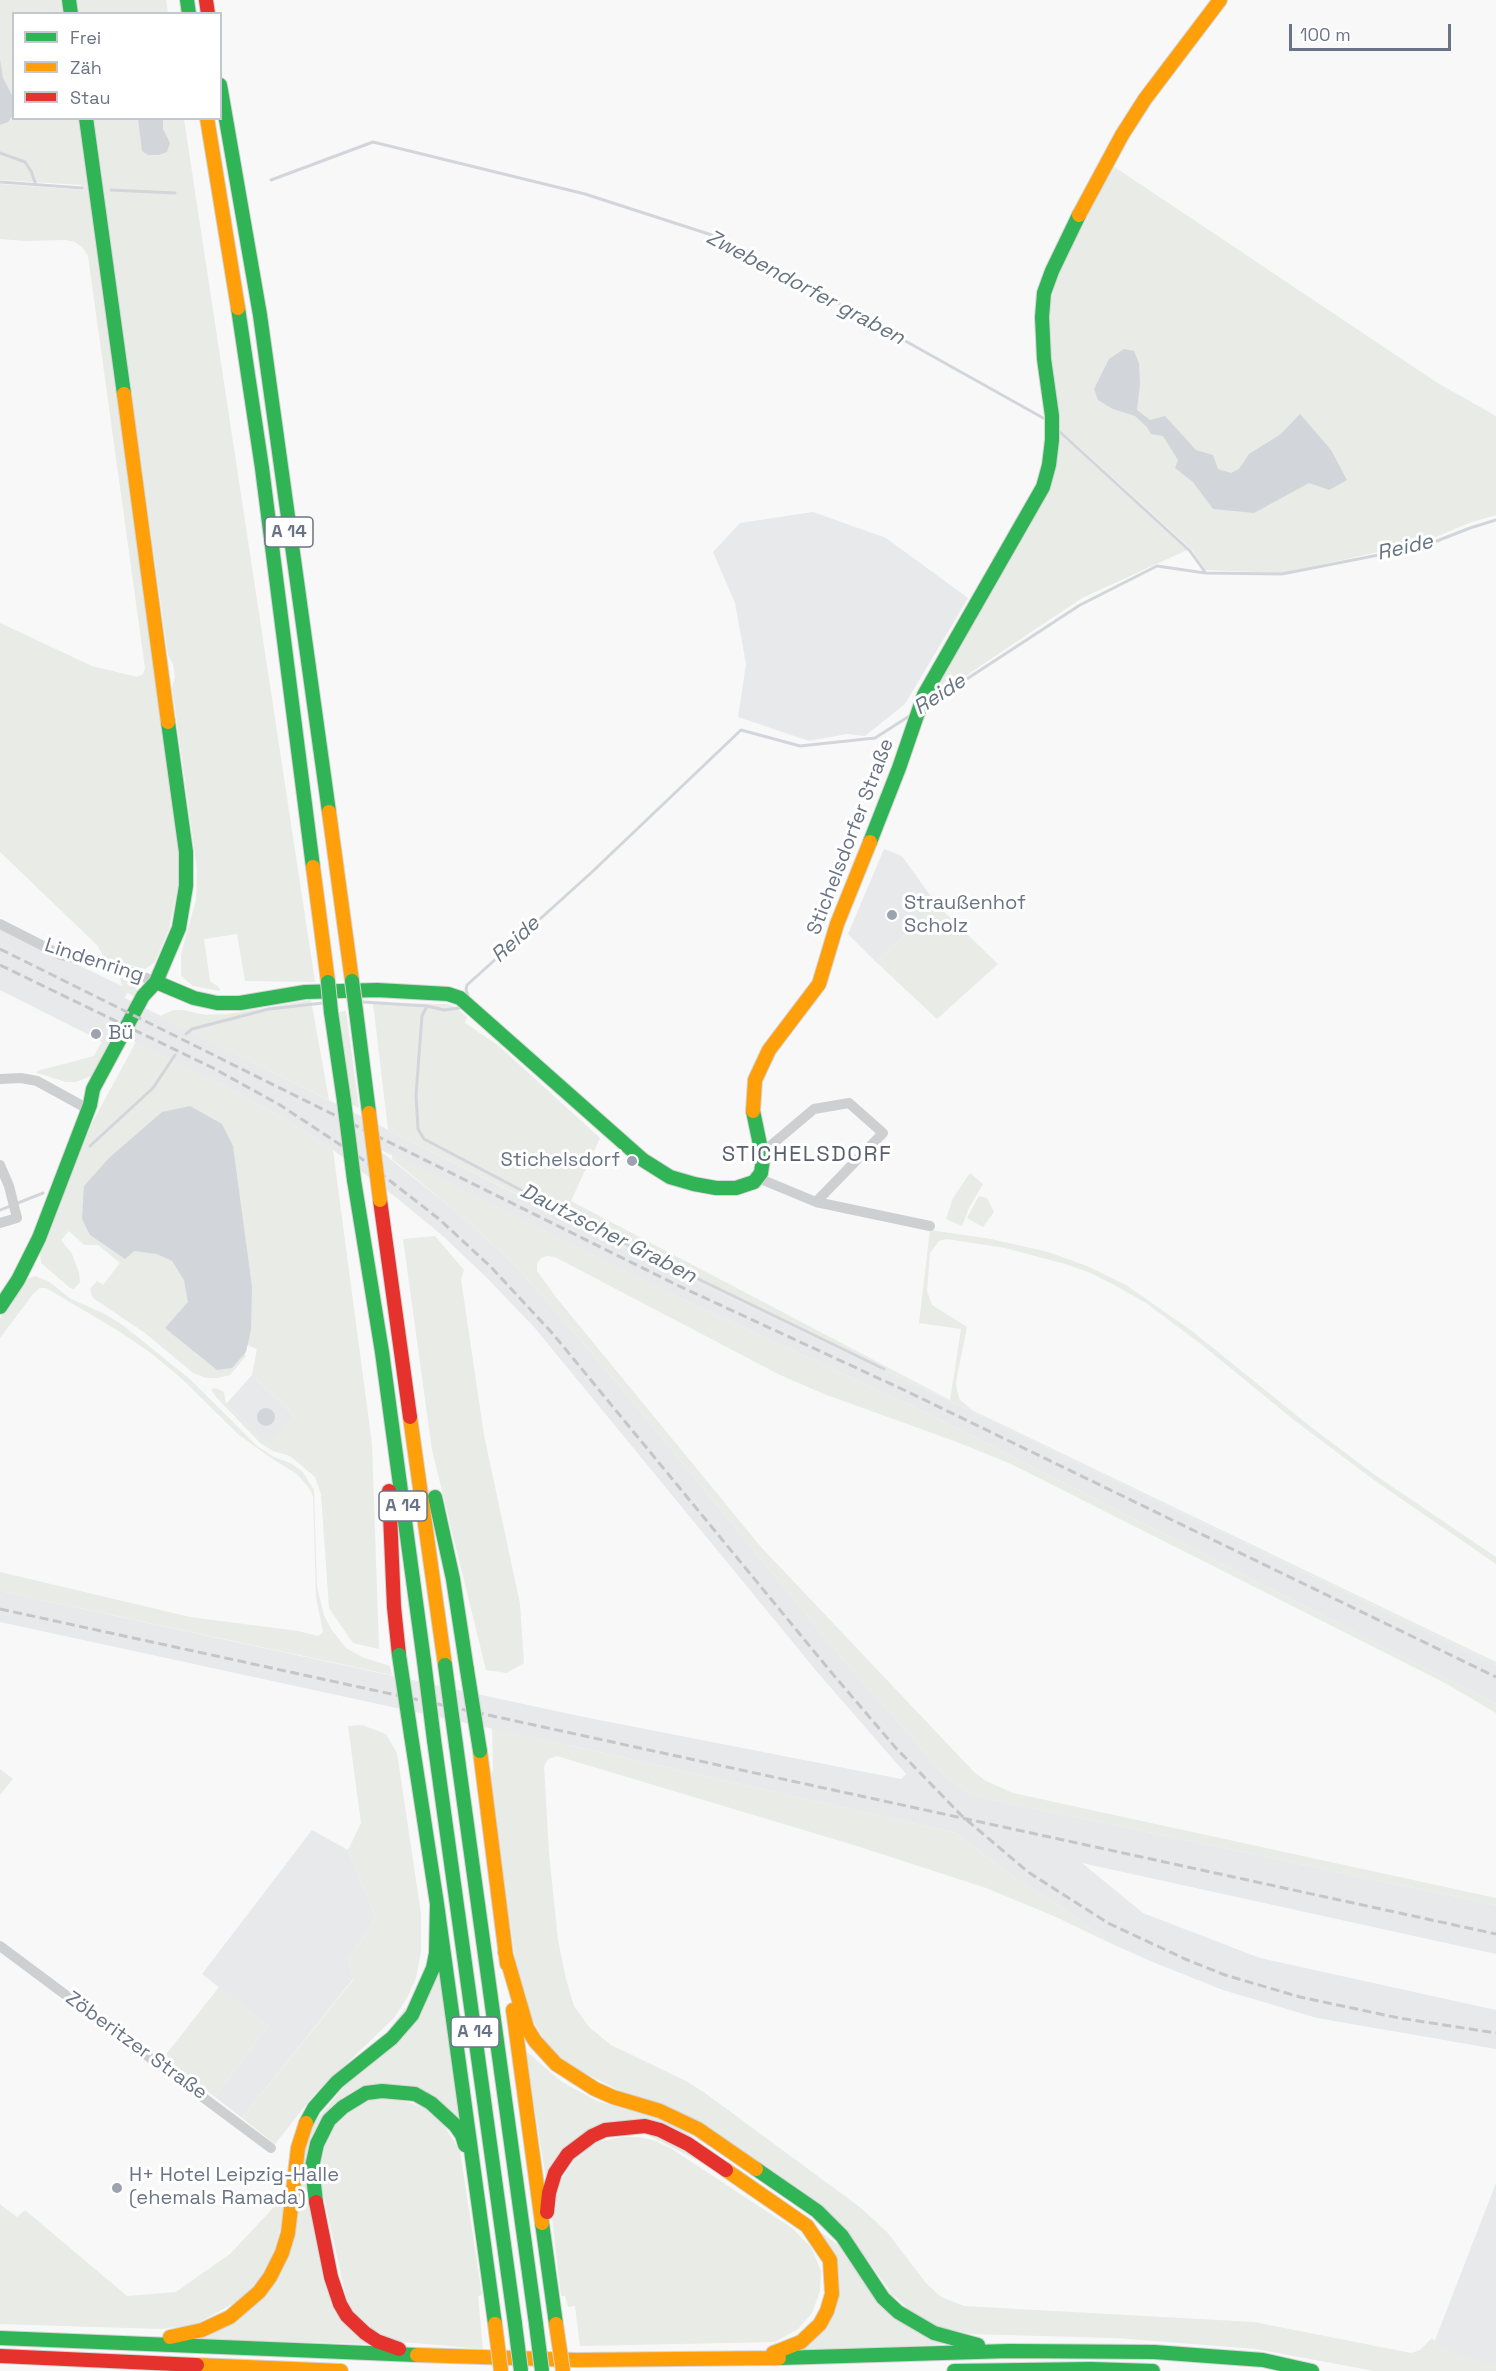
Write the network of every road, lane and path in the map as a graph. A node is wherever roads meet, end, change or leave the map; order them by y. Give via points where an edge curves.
1 (1220, 0) edge
2 (222, 96) edge
3 (86, 120) edge
4 (207, 120) edge
5 (0, 924) edge
6 (156, 982) junction
7 (0, 1079) edge
8 (89, 1107) junction
9 (763, 1152) junction
10 (0, 1164) edge
11 (758, 1178) junction
12 (816, 1202) junction
13 (0, 1223) edge
14 (930, 1226) dead end
15 (0, 1307) edge
16 (382, 1352) junction
17 (411, 1414) junction
18 (437, 1904) junction
19 (0, 1946) edge
20 (505, 1952) junction
21 (271, 2148) dead end
22 (474, 2175) junction
23 (545, 2242) junction
24 (0, 2338) edge
25 (109, 2343) junction
26 (1009, 2351) junction
27 (0, 2356) edge
28 (456, 2357) junction
29 (753, 2359) junction
30 (341, 2371) edge
31 (501, 2371) edge
32 (521, 2371) edge
33 (543, 2371) edge
34 (563, 2371) edge
35 (954, 2371) edge
36 (1153, 2371) edge
37 (1312, 2371) edge

1 - 9 main road, Stichelsdorfer Straße via 1122,135 1052,271 1044,293 1042,317 1052,416 1049,465 1036,502 922,701 837,924 819,984 769,1050 755,1080 752,1107
2 - 17 main road, A 14, bridge via 260,315
3 - 6 main road via 186,852 182,915
4 - 16 main road, A 14, bridge via 260,456 331,1012
5 - 6 street, Lindenring via 61,955 116,966
6 - 8 main road via 153,1001 131,1043 103,1093
6 - 11 main road via 193,998 217,1003 240,1003 291,993 448,994 459,998 643,1160 670,1177 716,1188 736,1188
7 - 8 street via 21,1077 37,1081
8 - 15 main road via 36,1244
9 - 11 main road, Stichelsdorfer Straße
9 - 12 street via 814,1109 849,1103 883,1133
10 - 13 street via 17,1218
11 - 12 street
12 - 14 street
16 - 18 main road, bridge via 394,1607
16 - 32 main road, A 14, bridge
17 - 20 main road, bridge via 448,1552 480,1751
17 - 33 main road, A 14, bridge
18 - 22 main road
18 - 25 main road via 433,1968 412,2015 392,2038 337,2082 307,2121 298,2148 288,2233 270,2277 244,2306 210,2327 187,2334
19 - 21 street, Zöberitzer Straße
20 - 23 main road
20 - 26 main road via 527,2028 561,2068 613,2097 679,2118 780,2184 817,2211 842,2236 883,2298 912,2321 943,2336
22 - 28 main road via 462,2135 444,2112 415,2094 382,2091 366,2093 329,2120 312,2167 331,2277 347,2316 365,2333 389,2346
22 - 31 main road, bridge
23 - 29 main road via 551,2184 561,2163 576,2147 605,2130 631,2126 660,2130 681,2140 807,2226 830,2260 832,2294 820,2324 801,2342
23 - 34 main road, bridge
24 - 25 main road
25 - 28 main road
26 - 29 main road
26 - 37 main road via 1242,2357
27 - 30 main road
28 - 29 main road
35 - 36 main road

